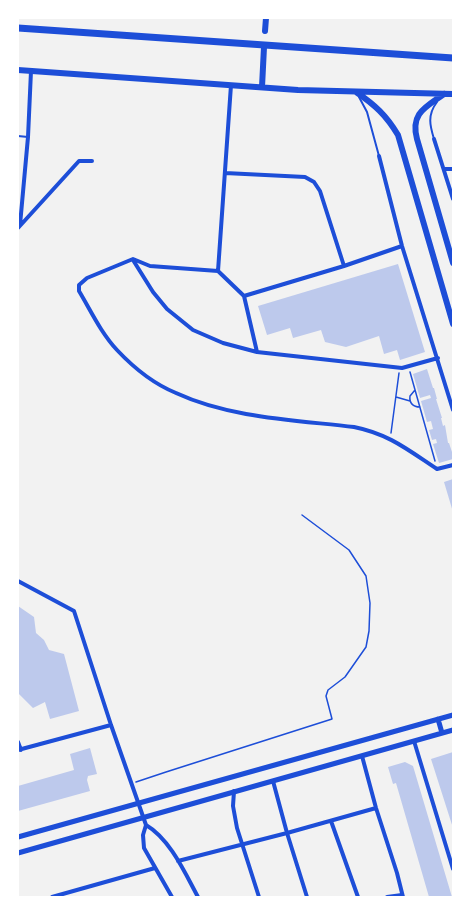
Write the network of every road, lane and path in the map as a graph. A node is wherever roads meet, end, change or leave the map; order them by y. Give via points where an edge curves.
1 (266, 18) edge
2 (18, 28) edge
3 (265, 31) dead end
4 (264, 47) dead end
5 (453, 58) edge
6 (18, 70) edge
7 (31, 71) junction
8 (231, 85) junction
9 (262, 87) junction
10 (356, 92) junction
11 (444, 94) junction
12 (453, 94) edge
13 (18, 136) edge
14 (28, 137) junction
15 (434, 140) joint
16 (379, 156) joint
17 (92, 161) dead end
18 (444, 169) junction
19 (453, 169) edge
20 (226, 173) junction
21 (453, 199) edge
22 (19, 227) edge
23 (402, 246) junction
24 (133, 259) junction
25 (453, 263) edge
26 (344, 266) junction
27 (218, 271) junction
28 (244, 296) junction
29 (453, 324) edge
30 (257, 352) junction
31 (438, 358) junction
32 (408, 366) junction
33 (400, 368) junction
34 (415, 390) junction
35 (396, 397) junction
36 (410, 401) junction
37 (420, 407) junction
38 (453, 410) edge
39 (391, 439) junction
40 (453, 465) edge
41 (438, 469) junction
42 (302, 515) dead end
43 (18, 580) edge
44 (453, 715) edge
45 (438, 719) junction
46 (111, 725) junction
47 (453, 730) edge
48 (442, 733) junction
49 (414, 741) junction
50 (18, 742) edge
51 (19, 750) edge
52 (362, 756) junction
53 (273, 781) junction
54 (132, 784) junction
55 (234, 792) junction
56 (139, 803) junction
57 (376, 808) junction
58 (143, 818) junction
59 (331, 820) junction
60 (146, 825) junction
61 (287, 833) junction
62 (18, 837) edge
63 (243, 844) junction
64 (18, 853) edge
65 (178, 861) junction
66 (155, 868) junction
67 (453, 869) edge
68 (403, 896) edge
69 (52, 897) edge
70 (172, 897) edge
71 (198, 897) edge
72 (259, 897) edge
73 (307, 897) edge
74 (358, 897) edge
75 (387, 897) edge

1 - 3 main road
2 - 5 highway
4 - 9 main road
6 - 7 main road
7 - 8 main road
7 - 14 street
8 - 9 main road
8 - 20 street
9 - 10 main road
10 - 11 main road
10 - 16 lane via 367,112
10 - 29 main road via 382,112 398,135
11 - 12 main road
11 - 15 lane via 431,112 430,124
11 - 25 main road via 423,109 415,126
13 - 14 lane
14 - 22 street
15 - 18 street
16 - 23 street
17 - 22 street via 79,161
18 - 19 street
18 - 21 street
20 - 26 street via 305,177 314,182 320,191
20 - 27 street
23 - 26 street
23 - 31 street
24 - 27 street via 150,266
24 - 30 street via 160,302 187,326 206,337
24 - 39 street via 87,278 79,286 79,291 105,334 142,372 174,393 211,406 246,414 371,430
26 - 28 street
27 - 28 street
28 - 30 street
30 - 33 street
31 - 32 street
31 - 38 street
32 - 33 street
32 - 34 path
33 - 35 path
34 - 36 path via 410,396
34 - 37 path
35 - 36 path
35 - 39 path
36 - 37 path
37 - 41 path
39 - 41 street
40 - 41 street
42 - 54 path via 349,550 366,576 370,603 366,647 345,677 328,690 326,696 332,719
43 - 46 street via 74,611
44 - 45 street
45 - 48 street
45 - 56 street
46 - 51 street
46 - 54 street
47 - 48 street
48 - 49 street
49 - 52 street
49 - 67 street
50 - 51 street
52 - 53 street
52 - 57 street
53 - 55 street
53 - 61 street
54 - 56 street
55 - 58 street
55 - 63 street via 233,806
56 - 58 street
56 - 62 street
57 - 59 street
57 - 68 street
58 - 60 street
58 - 64 street
59 - 61 street
59 - 74 street
60 - 65 street via 163,839
60 - 66 street via 143,835 144,848
61 - 63 street
61 - 73 street
63 - 65 street
63 - 72 street
65 - 71 street
66 - 69 street
66 - 70 street
68 - 75 street

